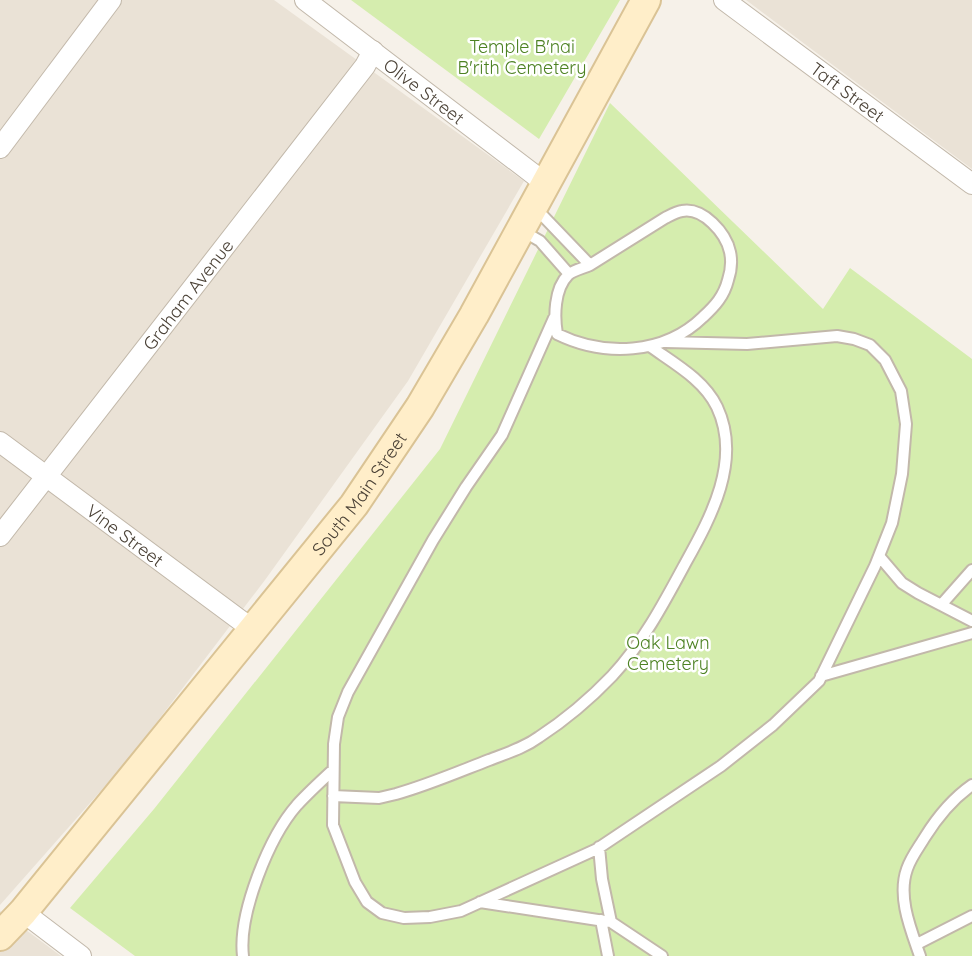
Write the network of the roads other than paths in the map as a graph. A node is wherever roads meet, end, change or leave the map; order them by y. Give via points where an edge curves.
1 (111, 0) edge
2 (305, 0) edge
3 (646, 0) edge
4 (724, 0) edge
5 (374, 51) junction
6 (0, 148) edge
7 (545, 183) junction
8 (972, 184) edge
9 (532, 223) junction
10 (590, 265) junction
11 (569, 274) junction
12 (554, 318) junction
13 (666, 342) junction
14 (651, 347) junction
15 (0, 442) edge
16 (46, 476) junction
17 (0, 536) edge
18 (879, 556) junction
19 (972, 570) edge
20 (941, 606) junction
21 (972, 621) edge
22 (252, 629) junction
23 (972, 633) edge
24 (821, 676) junction
25 (333, 770) junction
26 (972, 785) edge
27 (333, 796) junction
28 (600, 848) junction
29 (480, 902) junction
30 (22, 912) junction
31 (972, 916) edge
32 (606, 921) junction
33 (0, 936) edge
34 (917, 944) junction
35 (81, 956) edge
36 (243, 956) edge
37 (608, 956) edge
38 (662, 956) edge
39 (920, 956) edge

1 - 6 street
2 - 5 street, Olive Street
3 - 7 main road, South Main Street
4 - 8 street, Taft Street
5 - 7 street, Olive Street
5 - 16 street, Graham Avenue
7 - 9 main road, South Main Street
9 - 10 lane
9 - 11 lane via 540,241
9 - 22 main road, South Main Street via 420,407 354,505
10 - 11 lane
10 - 13 lane via 676,212 690,210 710,219 730,250 728,281 712,308 683,334
11 - 12 lane
12 - 14 lane via 557,334 574,343 606,349
12 - 25 lane via 501,435 433,540 348,692 338,717
13 - 14 lane
13 - 18 lane via 747,344 837,336 870,345 885,360 901,391 906,424 902,474 892,523
14 - 27 lane via 708,392 717,407 726,443 713,512 672,590 636,645 589,699 517,750 396,794 380,798
15 - 16 street, Vine Street
16 - 17 street, Graham Avenue
16 - 22 street, Vine Street
18 - 20 lane via 902,583
18 - 24 lane
19 - 20 lane
20 - 21 lane
22 - 30 main road, South Main Street
23 - 24 lane
24 - 28 lane via 773,725 721,766
25 - 27 lane
25 - 36 lane via 296,806 279,831 256,880
26 - 34 lane via 944,810 906,871 904,901
27 - 29 lane via 333,825 347,863 367,902 382,913 404,918 430,917 461,911
28 - 29 lane
28 - 32 lane
29 - 32 lane
30 - 33 main road, South Main Street
30 - 35 street
31 - 34 lane
32 - 37 lane
32 - 38 lane
34 - 39 lane

